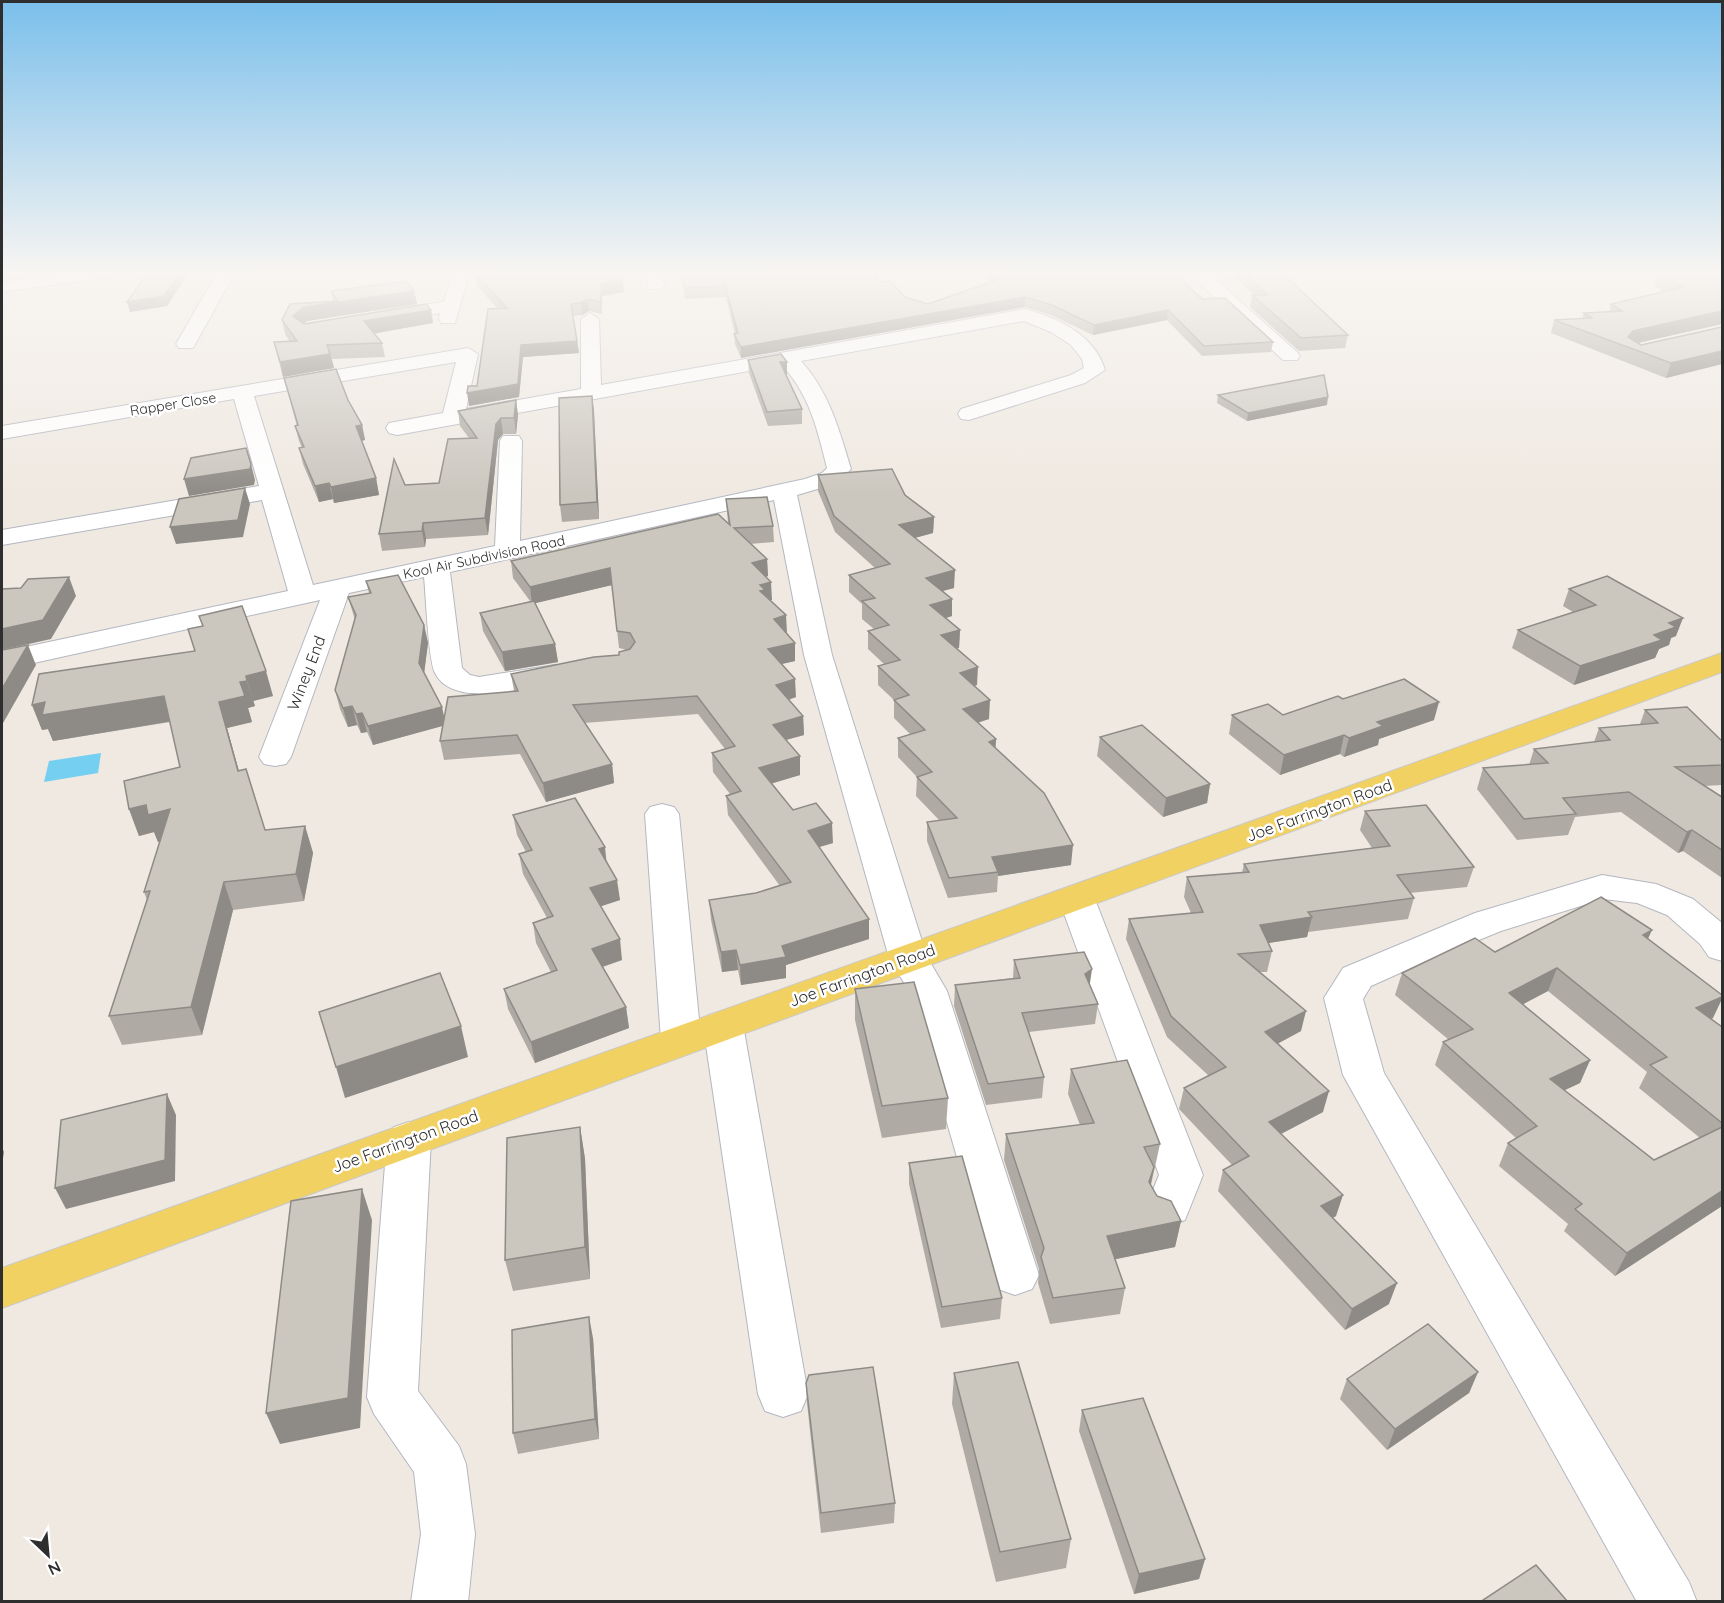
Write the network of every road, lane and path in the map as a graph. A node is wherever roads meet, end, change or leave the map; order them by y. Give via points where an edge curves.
1 (590, 346) edge
2 (854, 346) edge
3 (1080, 346) edge
4 (1279, 346) edge
5 (1290, 356) dead end
6 (786, 358) junction
7 (242, 392) junction
8 (591, 393) junction
9 (969, 414) dead end
10 (453, 418) junction
11 (397, 428) dead end
12 (2, 432) edge
13 (511, 441) dead end
14 (272, 491) junction
15 (785, 493) junction
16 (2, 538) edge
17 (507, 552) junction
18 (436, 567) junction
19 (338, 588) junction
20 (303, 595) junction
21 (2, 661) edge
22 (1722, 662) edge
23 (577, 669) edge
24 (274, 758) dead end
25 (662, 814) dead end
26 (1076, 897) junction
27 (1722, 948) edge
28 (908, 958) junction
29 (723, 1025) junction
30 (681, 1040) junction
31 (410, 1139) junction
32 (1169, 1207) edge
33 (1015, 1275) dead end
34 (2, 1287) edge
35 (783, 1394) dead end
36 (439, 1602) edge
37 (1669, 1602) edge

1 - 8 street
2 - 6 street
3 - 9 street via 1094,361 1095,370
4 - 5 street
6 - 8 street
6 - 15 street, Kool Air Subdivision Road via 809,382 826,421 839,469 830,478
7 - 10 street, Rapper Close via 468,354
7 - 12 street, Rapper Close
7 - 14 street
8 - 10 street
10 - 11 street
13 - 17 street
14 - 16 street
14 - 20 street
15 - 17 street, Kool Air Subdivision Road
15 - 28 street via 819,655
17 - 18 street, Kool Air Subdivision Road
18 - 19 street, Kool Air Subdivision Road
18 - 23 street via 448,671 460,682 480,686
19 - 20 street, Kool Air Subdivision Road
19 - 24 street, Winey End
20 - 21 street, Kool Air Subdivision Road
22 - 26 main road, Joe Farrington Road
25 - 30 street
26 - 28 main road, Joe Farrington Road
26 - 32 street via 1180,1175
27 - 37 street via 1713,935 1680,908 1643,892 1602,887 1488,922 1407,955 1357,977 1343,998 1364,1075
28 - 29 main road, Joe Farrington Road
28 - 33 street via 928,991
29 - 30 main road, Joe Farrington Road
29 - 35 street
30 - 31 main road, Joe Farrington Road
31 - 34 main road, Joe Farrington Road
31 - 36 street via 392,1396 440,1464 448,1534

